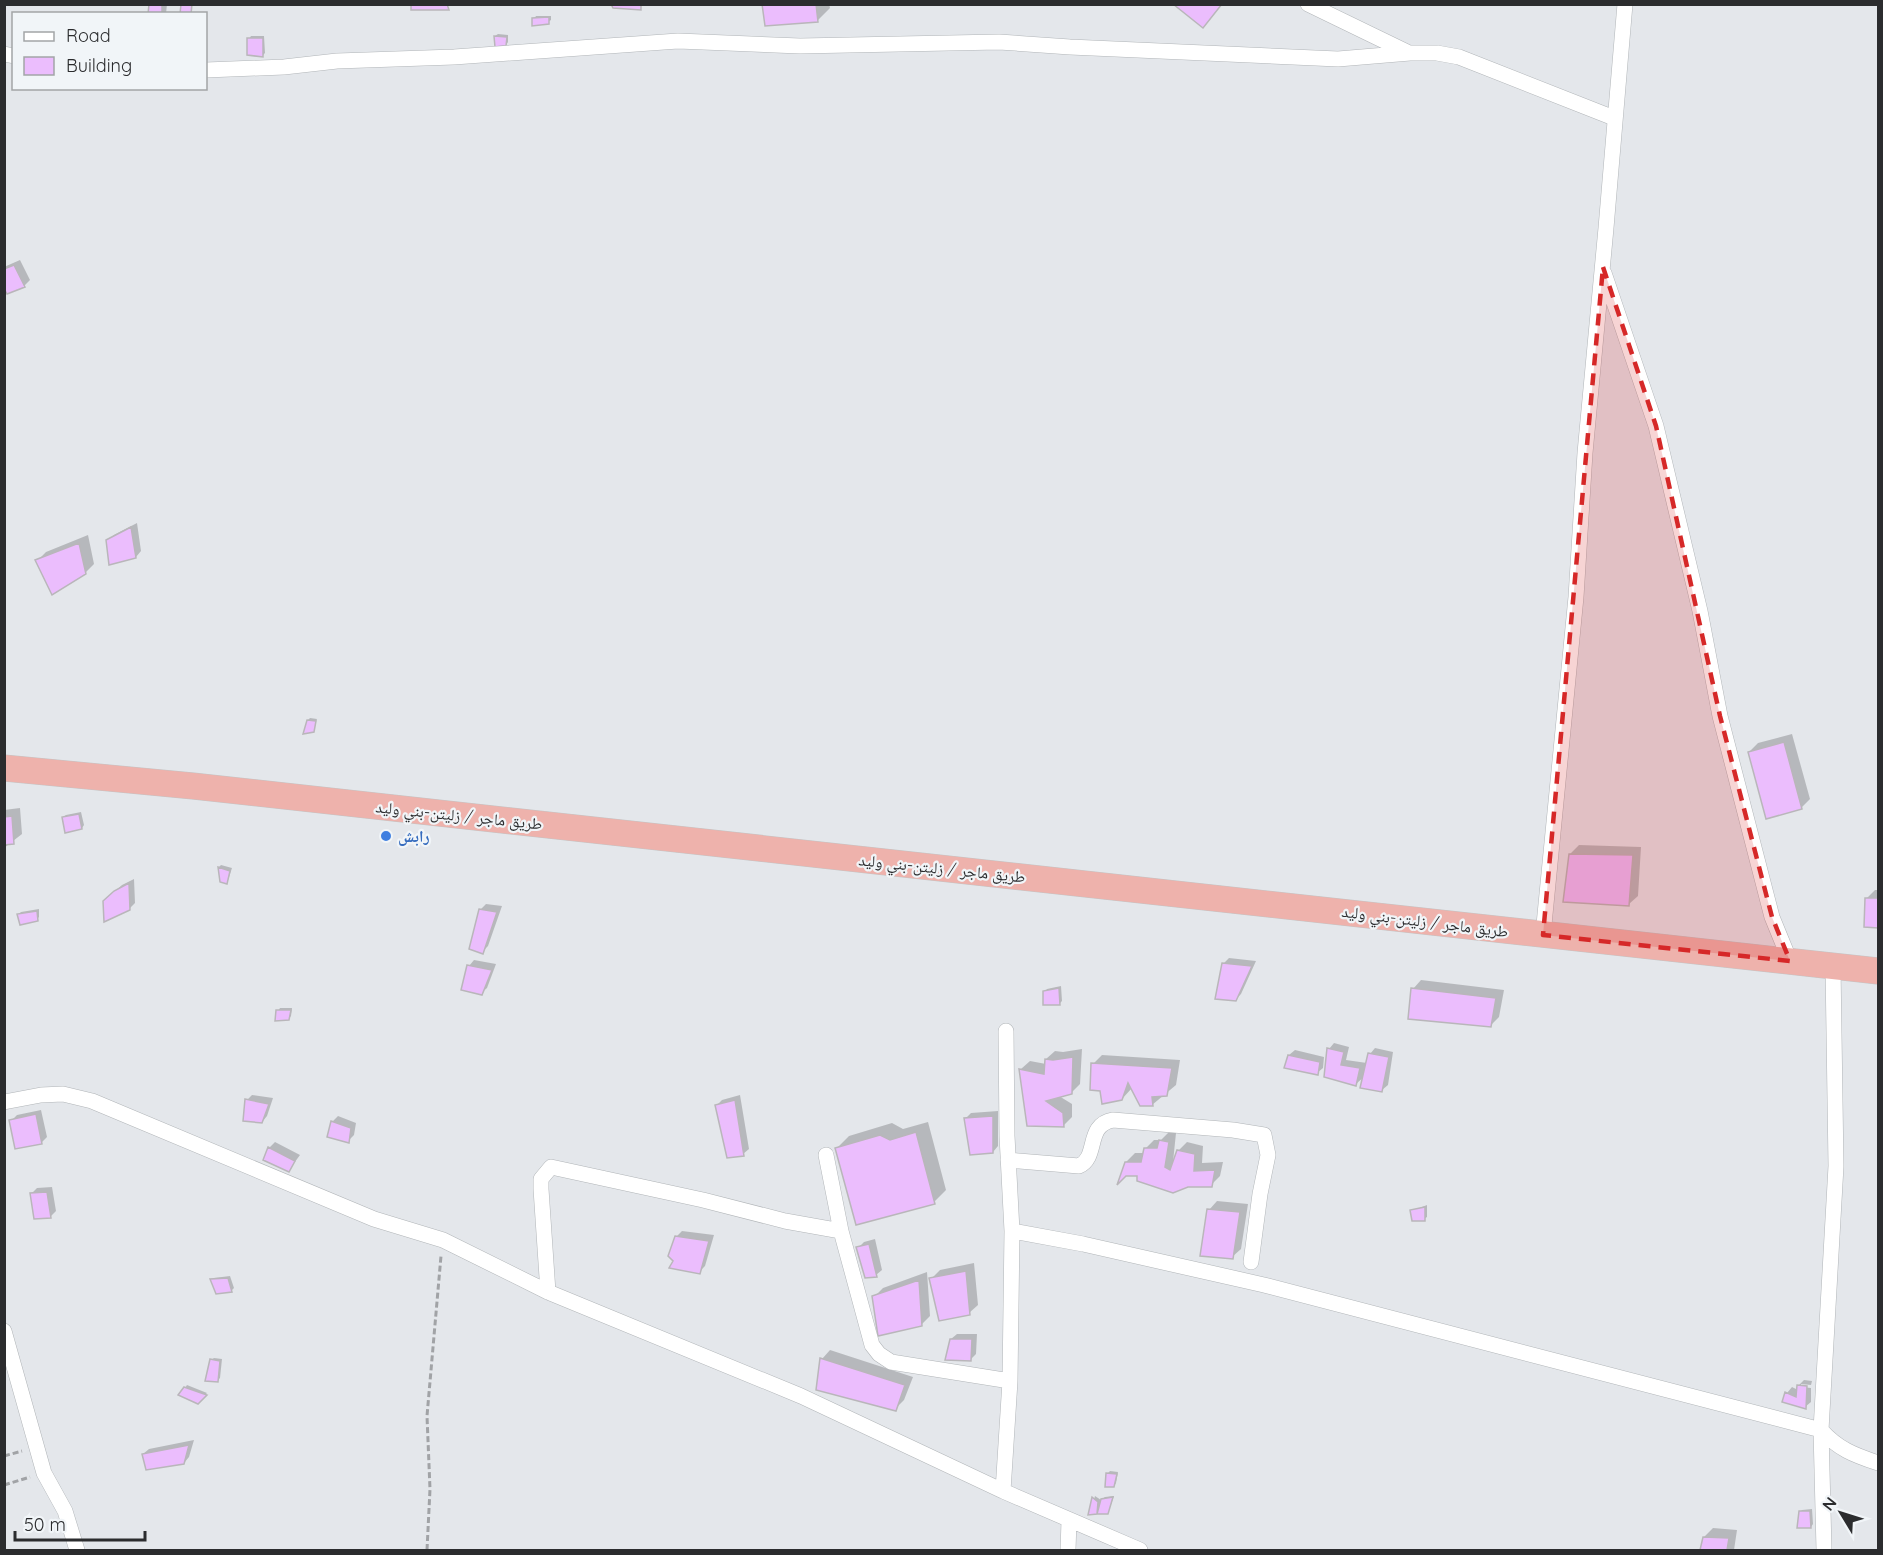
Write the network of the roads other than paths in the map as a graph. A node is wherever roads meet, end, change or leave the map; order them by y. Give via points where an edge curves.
1 (1308, 4) edge
2 (1625, 4) edge
3 (1410, 53) junction
4 (207, 70) edge
5 (1614, 118) junction
6 (1603, 267) junction
7 (4, 768) edge
8 (1544, 935) junction
9 (1790, 961) junction
10 (1833, 966) junction
11 (1878, 971) edge
12 (1006, 1031) dead end
13 (4, 1102) edge
14 (826, 1155) dead end
15 (1008, 1160) junction
16 (841, 1231) junction
17 (1012, 1231) junction
18 (1251, 1262) dead end
19 (548, 1293) junction
20 (4, 1331) edge
21 (1010, 1381) junction
22 (1821, 1430) junction
23 (1878, 1463) edge
24 (1003, 1491) junction
25 (1069, 1521) junction
26 (1826, 1550) edge
27 (77, 1551) edge
28 (1068, 1551) edge
29 (1140, 1551) edge

1 - 3 street
2 - 5 street
3 - 4 street via 1338,59 999,42 800,46 678,41
3 - 5 street via 1459,57
5 - 6 street
6 - 8 street
6 - 9 street via 1656,426 1700,611 1720,717 1772,917
7 - 8 highway, طريق ماجر / زليتن-بني وليد
8 - 9 highway, طريق ماجر / زليتن-بني وليد
9 - 10 highway, طريق ماجر / زليتن-بني وليد
10 - 11 highway, طريق ماجر / زليتن-بني وليد
10 - 22 street via 1836,1166
12 - 15 street
13 - 19 street via 63,1094 92,1101 374,1219 443,1240
14 - 16 street
15 - 17 street
15 - 18 street via 1079,1166 1088,1159 1100,1126 1113,1120 1264,1135 1268,1155
16 - 19 street via 551,1167 542,1179 541,1189
16 - 21 street via 872,1345 879,1354 891,1362
17 - 21 street
17 - 22 street via 1264,1285
19 - 24 street via 801,1396
20 - 27 street via 44,1473 66,1511
21 - 24 street
22 - 23 street via 1833,1444
22 - 26 street
24 - 25 street
25 - 28 street
25 - 29 street

